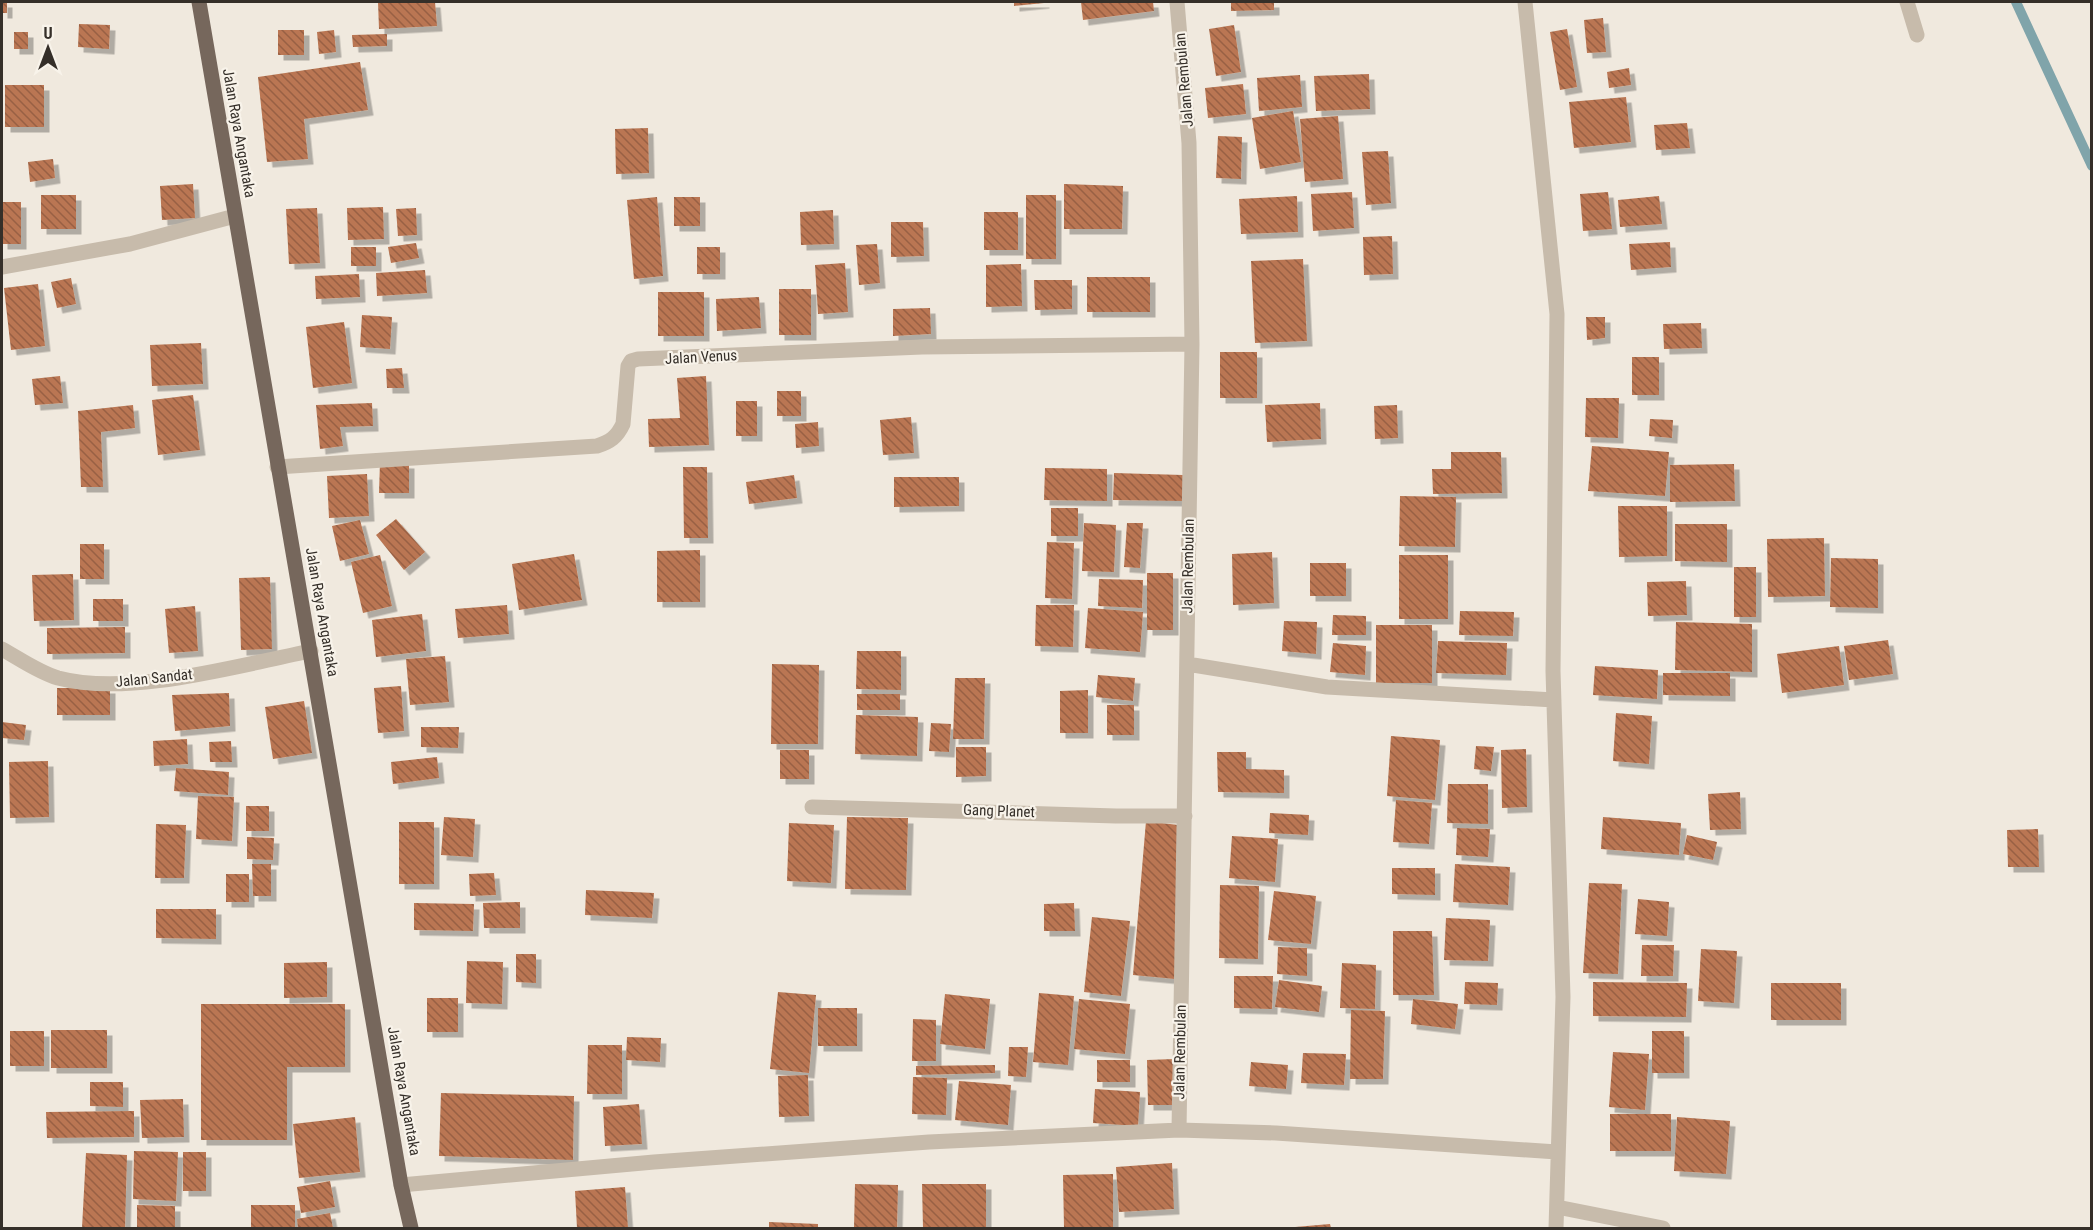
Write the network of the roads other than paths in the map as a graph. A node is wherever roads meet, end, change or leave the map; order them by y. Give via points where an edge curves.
1 (199, 2) edge
2 (1177, 2) edge
3 (1525, 2) edge
4 (1907, 2) edge
5 (1917, 35) dead end
6 (235, 216) junction
7 (2, 267) edge
8 (1192, 344) junction
9 (277, 466) junction
10 (2, 649) edge
11 (312, 651) junction
12 (1187, 664) junction
13 (1554, 700) junction
14 (812, 807) dead end
15 (1185, 816) junction
16 (1179, 1130) junction
17 (1557, 1152) junction
18 (401, 1185) junction
19 (1557, 1207) junction
20 (411, 1228) edge
21 (1556, 1228) edge
22 (1663, 1228) edge

1 - 6 main road, Jalan Raya Angantaka
2 - 8 street, Jalan Rembulan via 1189,144
3 - 13 street via 1557,314
4 - 5 street
6 - 7 street via 130,244
6 - 9 main road, Jalan Raya Angantaka
8 - 9 street, Jalan Venus via 922,347 638,359 628,366 620,432 597,446
8 - 12 street, Jalan Rembulan
9 - 11 main road, Jalan Raya Angantaka
10 - 11 street, Jalan Sandat via 57,678 100,683 158,681
11 - 18 main road, Jalan Raya Angantaka
12 - 13 street via 1327,687
12 - 15 street, Jalan Rembulan
13 - 17 street via 1563,997
14 - 15 street, Gang Planet
15 - 16 street, Jalan Rembulan
16 - 17 street
16 - 18 street via 883,1145
17 - 19 street
18 - 20 main road, Jalan Raya Angantaka
19 - 21 street
19 - 22 street

